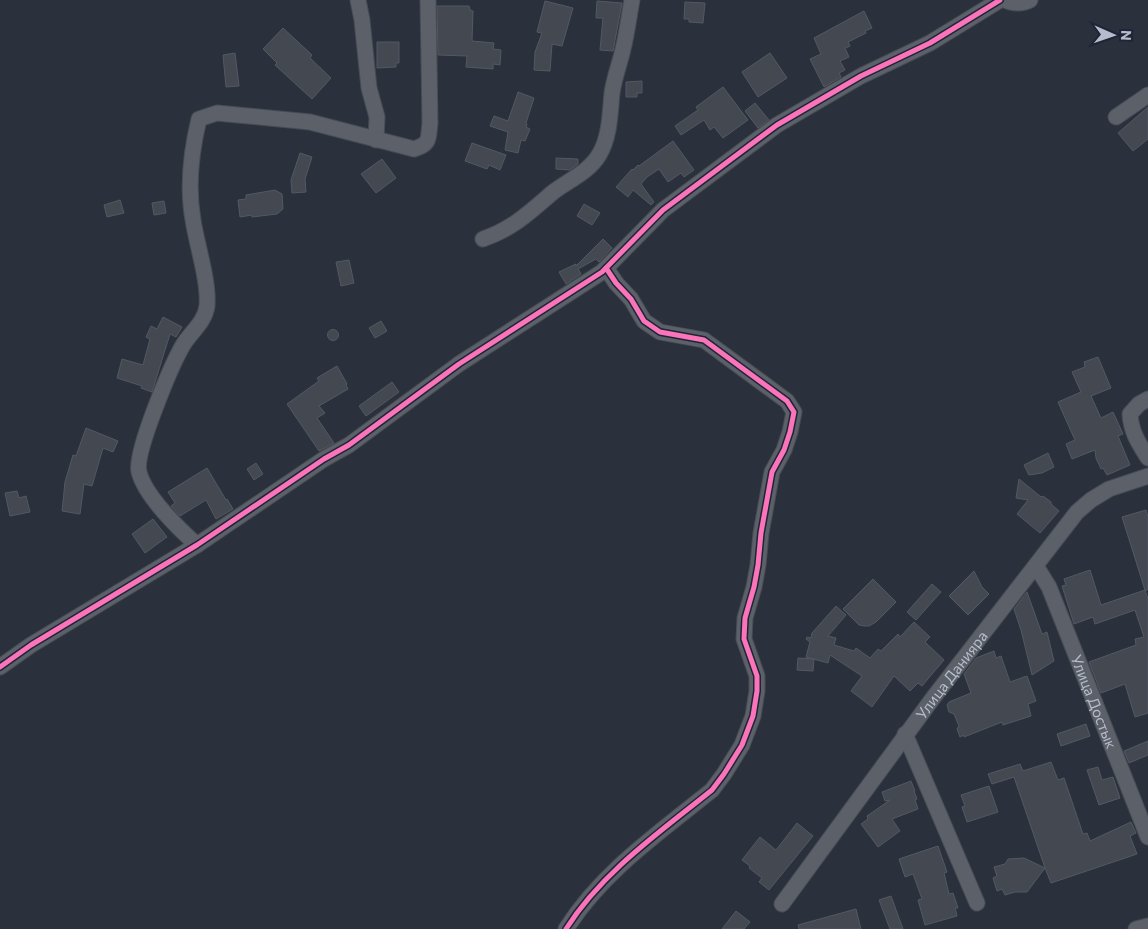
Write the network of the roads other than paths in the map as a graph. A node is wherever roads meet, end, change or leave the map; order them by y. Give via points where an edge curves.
1 (358, 0) edge
2 (428, 0) edge
3 (632, 0) edge
4 (1000, 0) edge
5 (1006, 0) edge
6 (1030, 0) edge
7 (1148, 95) edge
8 (1116, 117) dead end
9 (376, 140) junction
10 (483, 239) dead end
11 (606, 268) junction
12 (1148, 399) edge
13 (1148, 458) edge
14 (1148, 476) edge
15 (197, 545) junction
16 (1036, 566) junction
17 (0, 667) edge
18 (905, 734) junction
19 (1148, 837) edge
20 (977, 903) dead end
21 (782, 904) dead end
22 (1148, 926) edge
23 (566, 929) edge
24 (1136, 929) edge

1 - 9 street via 369,88 377,117
2 - 9 street via 428,140 424,146 414,148
3 - 10 street via 612,93 609,126 599,156 525,217 500,233
4 - 11 street via 930,43 861,76 777,124 663,210
5 - 6 street via 1011,3
7 - 8 street
9 - 15 street via 310,122 217,113 199,119 190,182 192,218 207,307 202,321 184,343 169,375 141,448 138,470 151,495
11 - 15 street via 459,364 349,445
11 - 23 street via 644,321 660,332 704,340 787,401 794,412 784,450 772,472 754,587 745,618 744,640 757,676 757,691 753,716 742,745 712,790 619,868 595,891
12 - 13 street via 1130,414 1134,436
14 - 16 street, Улица Данияра via 1109,489 1091,500 1077,512
15 - 17 street
16 - 18 street, Улица Данияра
16 - 19 street, Улица Достык via 1049,587
18 - 20 street
18 - 21 street, Улица Данияра
22 - 24 street

